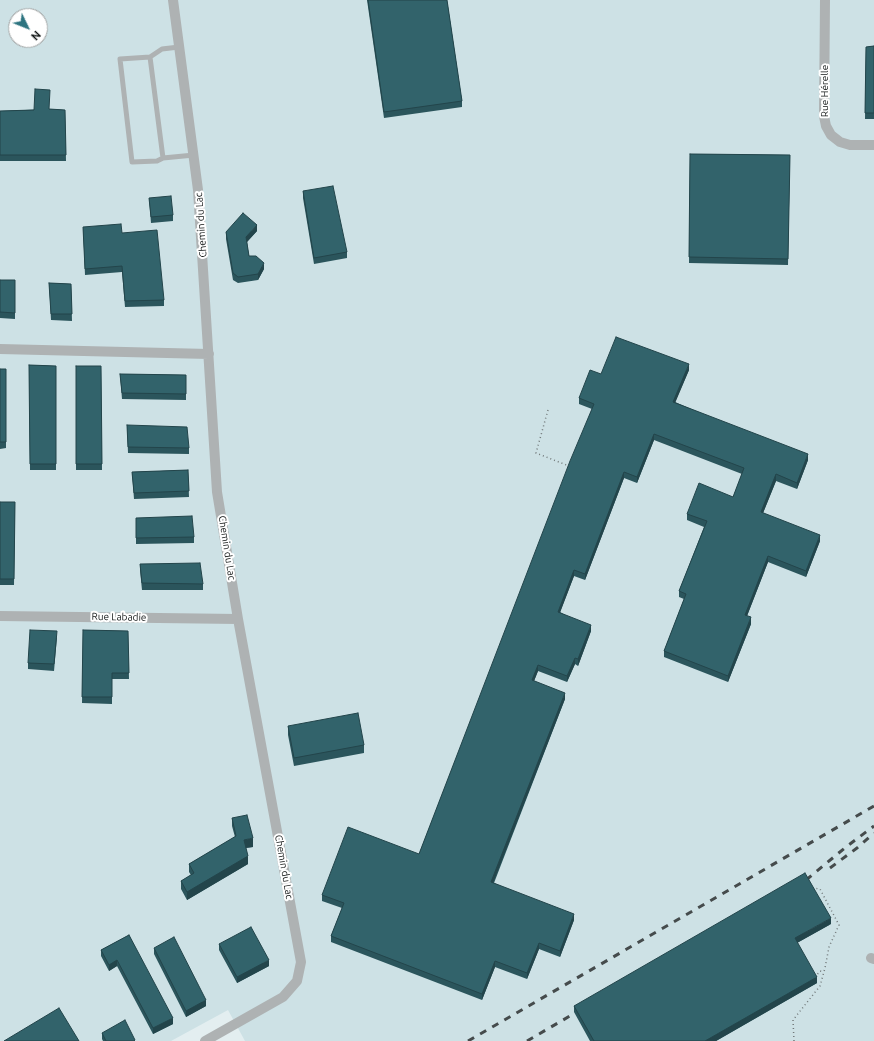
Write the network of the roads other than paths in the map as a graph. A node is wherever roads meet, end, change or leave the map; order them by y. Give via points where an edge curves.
1 (173, 0) edge
2 (825, 0) edge
3 (179, 47) junction
4 (150, 57) junction
5 (874, 145) edge
6 (194, 155) junction
7 (163, 158) junction
8 (0, 349) edge
9 (209, 354) junction
10 (0, 616) edge
11 (238, 619) junction
12 (205, 1041) edge

1 - 3 street, Chemin du Lac
2 - 5 street, Rue Hérelle via 826,126 830,135 840,142 850,145
3 - 4 lane via 162,49
3 - 6 street, Chemin du Lac
4 - 7 lane
4 - 7 lane via 120,59 132,162 157,161
6 - 7 lane
6 - 9 street, Chemin du Lac
8 - 9 street
9 - 11 street, Chemin du Lac via 217,492
10 - 11 street, Rue Labadie
11 - 12 street, Chemin du Lac via 301,962 297,981 284,997

